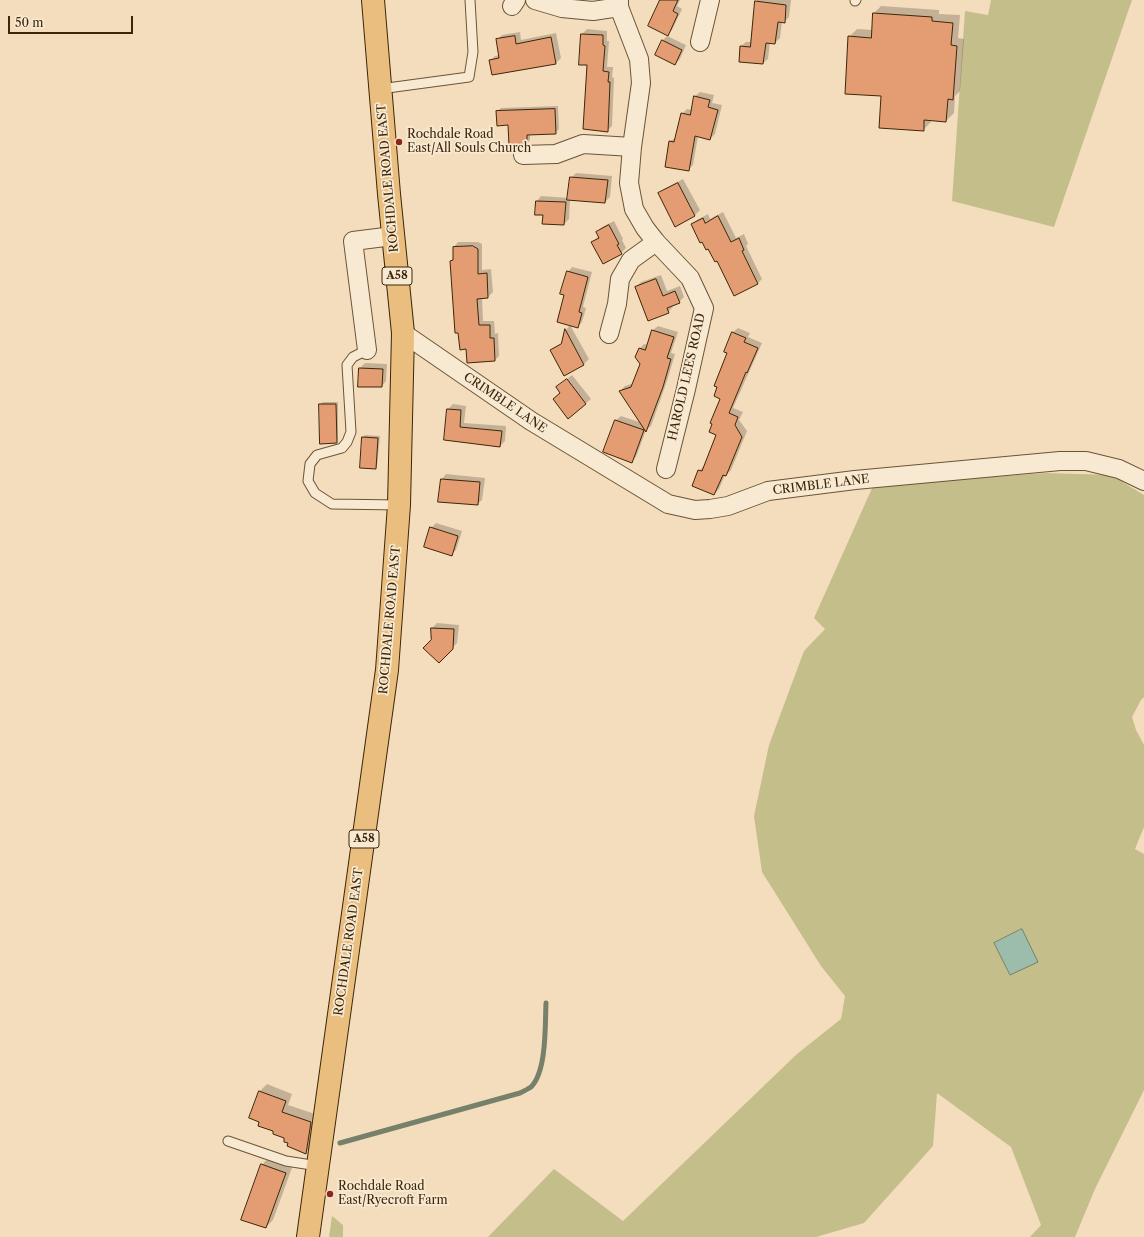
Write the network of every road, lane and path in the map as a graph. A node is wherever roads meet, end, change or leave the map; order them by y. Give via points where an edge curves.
1 (373, 0) edge
2 (470, 0) edge
3 (535, 0) edge
4 (710, 0) edge
5 (619, 3) edge
6 (700, 42) dead end
7 (380, 89) junction
8 (632, 148) junction
9 (523, 155) dead end
10 (393, 236) junction
11 (656, 242) junction
12 (403, 333) junction
13 (609, 334) dead end
14 (367, 350) joint
15 (666, 469) dead end
16 (1144, 480) edge
17 (399, 505) junction
18 (228, 1141) dead end
19 (318, 1166) junction
20 (308, 1237) edge

1 - 7 highway, ROCHDALE ROAD EAST / A58
2 - 7 lane via 472,52 469,77
3 - 5 street via 562,8 593,11
4 - 6 street
5 - 8 street, HAROLD LEES ROAD via 639,59 640,83
7 - 10 highway, ROCHDALE ROAD EAST / A58
8 - 9 street via 583,144 556,154
8 - 11 street, HAROLD LEES ROAD via 629,183 634,209
10 - 12 highway, ROCHDALE ROAD EAST / A58
10 - 14 street via 353,241
11 - 13 street via 631,260 620,278 617,304
11 - 15 street, HAROLD LEES ROAD via 690,278 710,307
12 - 16 street, CRIMBLE LANE via 531,421 668,504 695,510 728,506 768,491 855,480 1060,461 1086,461 1119,469
12 - 17 highway, ROCHDALE ROAD EAST / A58
14 - 17 lane via 353,357 347,364 351,432 347,442 342,448 318,455 310,464 308,481 316,493 332,504
17 - 19 highway, ROCHDALE ROAD EAST / A58 via 387,670
18 - 19 lane via 286,1161
19 - 20 highway, ROCHDALE ROAD EAST / A58

